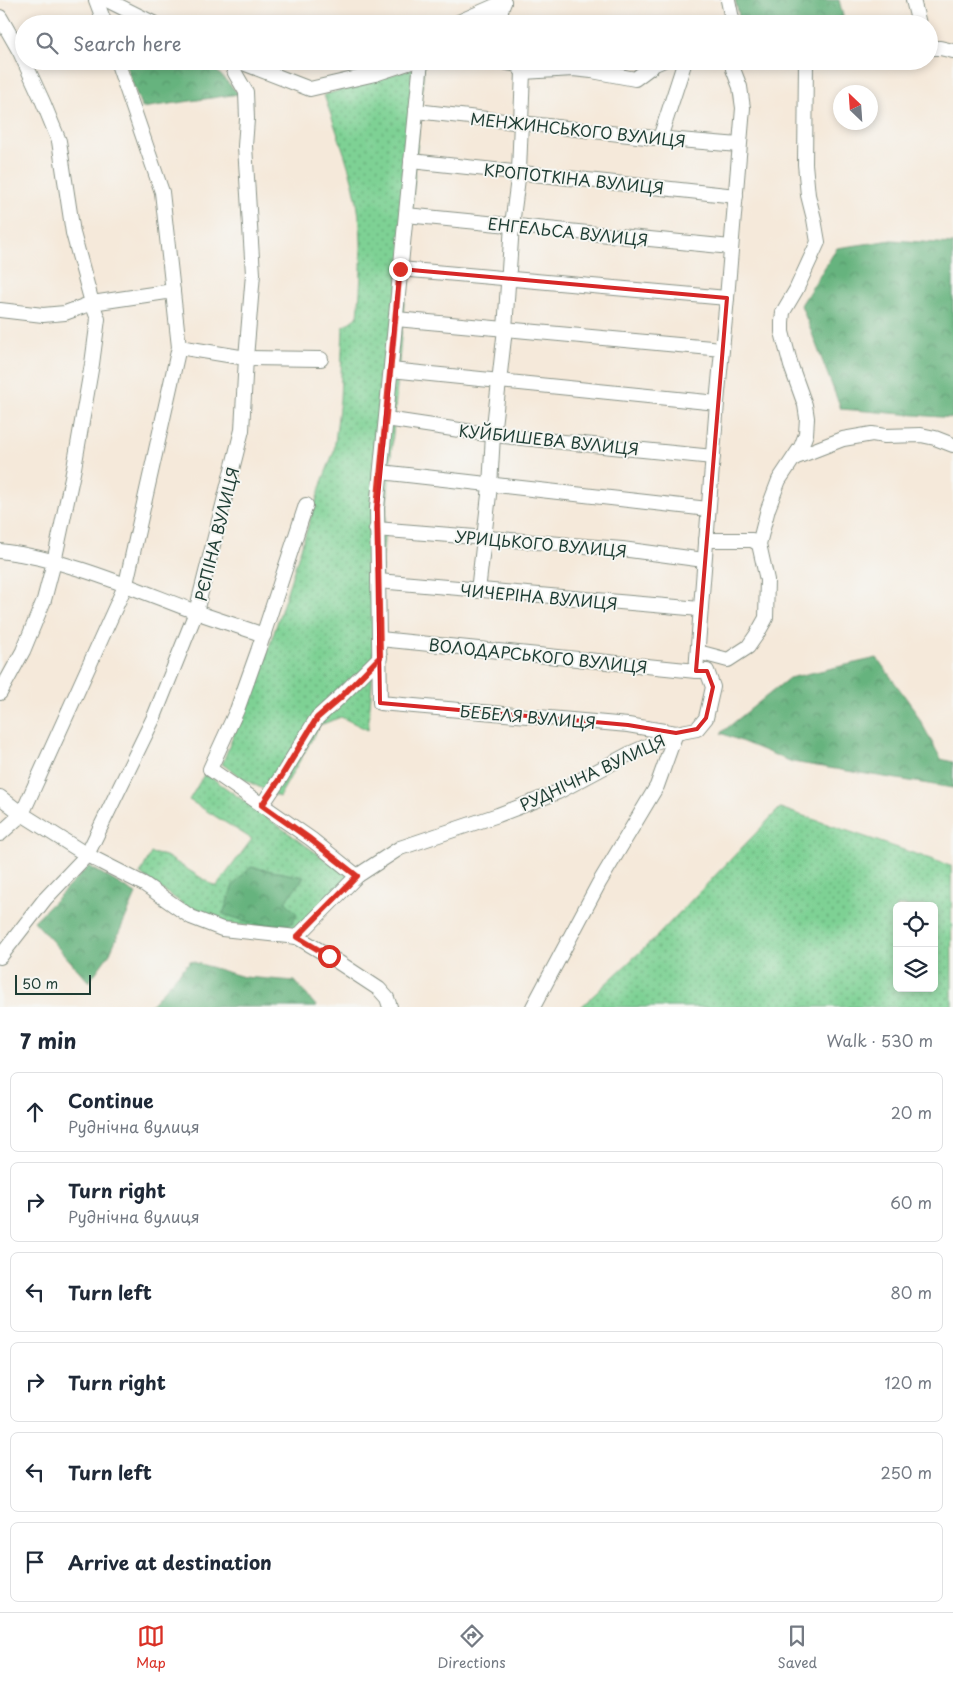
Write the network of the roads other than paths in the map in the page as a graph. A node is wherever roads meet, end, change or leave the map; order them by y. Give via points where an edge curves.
1 (96, 0) edge
2 (107, 0) edge
3 (913, 0) edge
4 (505, 1) edge
5 (101, 15) edge
6 (137, 15) edge
7 (474, 15) edge
8 (485, 15) edge
9 (500, 15) edge
10 (917, 15) edge
11 (0, 17) edge
12 (15, 43) edge
13 (938, 48) edge
14 (953, 51) edge
15 (28, 70) edge
16 (120, 70) edge
17 (234, 70) edge
18 (261, 70) edge
19 (387, 70) edge
20 (420, 70) edge
21 (532, 70) edge
22 (532, 70) edge
23 (647, 70) edge
24 (682, 70) edge
25 (733, 70) edge
26 (806, 70) edge
27 (523, 72) joint
28 (416, 111) junction
29 (522, 123) junction
30 (660, 138) junction
31 (739, 145) junction
32 (411, 161) junction
33 (519, 172) junction
34 (736, 196) junction
35 (406, 215) junction
36 (512, 225) junction
37 (731, 247) junction
38 (400, 269) junction
39 (508, 278) junction
40 (173, 292) junction
41 (727, 298) junction
42 (92, 303) junction
43 (0, 310) edge
44 (396, 319) junction
45 (505, 330) junction
46 (179, 347) junction
47 (722, 349) junction
48 (246, 358) junction
49 (321, 359) dead end
50 (391, 370) junction
51 (498, 382) junction
52 (717, 403) junction
53 (386, 419) junction
54 (493, 435) junction
55 (953, 445) edge
56 (712, 457) junction
57 (794, 458) junction
58 (381, 472) junction
59 (490, 486) junction
60 (306, 505) dead end
61 (708, 509) junction
62 (376, 529) junction
63 (485, 538) junction
64 (706, 540) junction
65 (759, 544) junction
66 (0, 551) edge
67 (704, 560) junction
68 (54, 562) junction
69 (378, 581) junction
70 (126, 584) junction
71 (478, 591) junction
72 (700, 609) junction
73 (196, 612) junction
74 (264, 635) junction
75 (380, 639) junction
76 (698, 652) junction
77 (380, 657) junction
78 (696, 671) junction
79 (0, 693) edge
80 (676, 734) junction
81 (0, 797) edge
82 (262, 805) junction
83 (22, 814) junction
84 (0, 834) edge
85 (87, 855) junction
86 (357, 876) junction
87 (297, 937) junction
88 (0, 957) edge
89 (390, 1007) edge
90 (533, 1007) edge

1 - 5 street
2 - 6 street
3 - 10 street
4 - 7 street
4 - 8 street
4 - 9 street
11 - 12 street
13 - 14 street
15 - 42 street via 58,142 73,233
16 - 40 street via 162,192
17 - 48 street, РЄПІНА ВУЛИЦЯ via 246,92 245,146 253,274
18 - 19 street via 310,89
20 - 28 street
21 - 27 street
22 - 23 street via 592,71 635,79
24 - 30 street
25 - 31 street via 743,108
26 - 57 street via 805,164 818,242 783,312 782,332 807,418 806,434
27 - 29 street
28 - 29 street, МЕНЖИНСЬКОГО ВУЛИЦЯ
28 - 32 street
29 - 30 street, МЕНЖИНСЬКОГО ВУЛИЦЯ
29 - 33 street
30 - 31 street, МЕНЖИНСЬКОГО ВУЛИЦЯ
31 - 34 street
32 - 33 street, КРОПОТКІНА ВУЛИЦЯ
32 - 35 street
33 - 34 street, КРОПОТКІНА ВУЛИЦЯ
33 - 36 street
34 - 37 street
35 - 36 street, ЕНГЕЛЬСА ВУЛИЦЯ
35 - 38 street
36 - 37 street, ЕНГЕЛЬСА ВУЛИЦЯ
36 - 39 street
37 - 41 street
38 - 39 street
38 - 44 street
39 - 41 street
39 - 45 street
40 - 42 street
40 - 46 street
41 - 47 street
42 - 43 street via 65,313 43,315
42 - 68 street via 98,319 92,364
44 - 45 street
44 - 50 street
45 - 47 street
45 - 51 street
46 - 48 street
46 - 70 street
47 - 52 street
48 - 49 street
48 - 73 street, РЄПІНА ВУЛИЦЯ via 242,430
50 - 51 street
50 - 53 street
51 - 52 street
51 - 54 street
52 - 56 street
53 - 54 street, КУЙБИШЕВА ВУЛИЦЯ
53 - 58 street
54 - 56 street, КУЙБИШЕВА ВУЛИЦЯ
54 - 59 street
55 - 57 street via 921,435 872,434 843,439
56 - 61 street
57 - 65 street via 779,480
58 - 59 street
58 - 62 street
59 - 61 street
59 - 63 street
60 - 74 street
61 - 64 street
62 - 63 street, УРИЦЬКОГО ВУЛИЦЯ
62 - 69 street
63 - 67 street, УРИЦЬКОГО ВУЛИЦЯ via 622,549
63 - 71 street
64 - 65 street via 752,540
64 - 67 street
65 - 76 street via 768,595 766,618 757,634 748,647 728,660
66 - 68 street
67 - 72 street
68 - 70 street
68 - 79 street via 44,600 23,651
69 - 71 street, ЧИЧЕРІНА ВУЛИЦЯ
69 - 75 street
70 - 73 street
70 - 83 street
71 - 72 street, ЧИЧЕРІНА ВУЛИЦЯ
72 - 76 street
73 - 74 street
73 - 85 street, РЄПІНА ВУЛИЦЯ via 154,717
74 - 82 street via 237,710 210,768
75 - 77 street
75 - 78 street, ВОЛОДАРСЬКОГО ВУЛИЦЯ
76 - 78 street
77 - 80 street, БЕБЕЛЯ ВУЛИЦЯ via 380,703 628,724
77 - 82 street via 317,718
78 - 80 street via 707,671 713,687 706,718 697,729
80 - 86 street, РУДНІЧНА ВУЛИЦЯ via 629,754 558,792 400,848
80 - 90 street, РУДНІЧНА ВУЛИЦЯ via 657,786 599,883
81 - 83 street
82 - 86 street
83 - 84 street
83 - 85 street
85 - 87 street via 144,884 191,917 222,929
85 - 88 street, РЄПІНА ВУЛИЦЯ via 45,899
86 - 87 street, РУДНІЧНА ВУЛИЦЯ
87 - 89 street via 379,989 388,998

